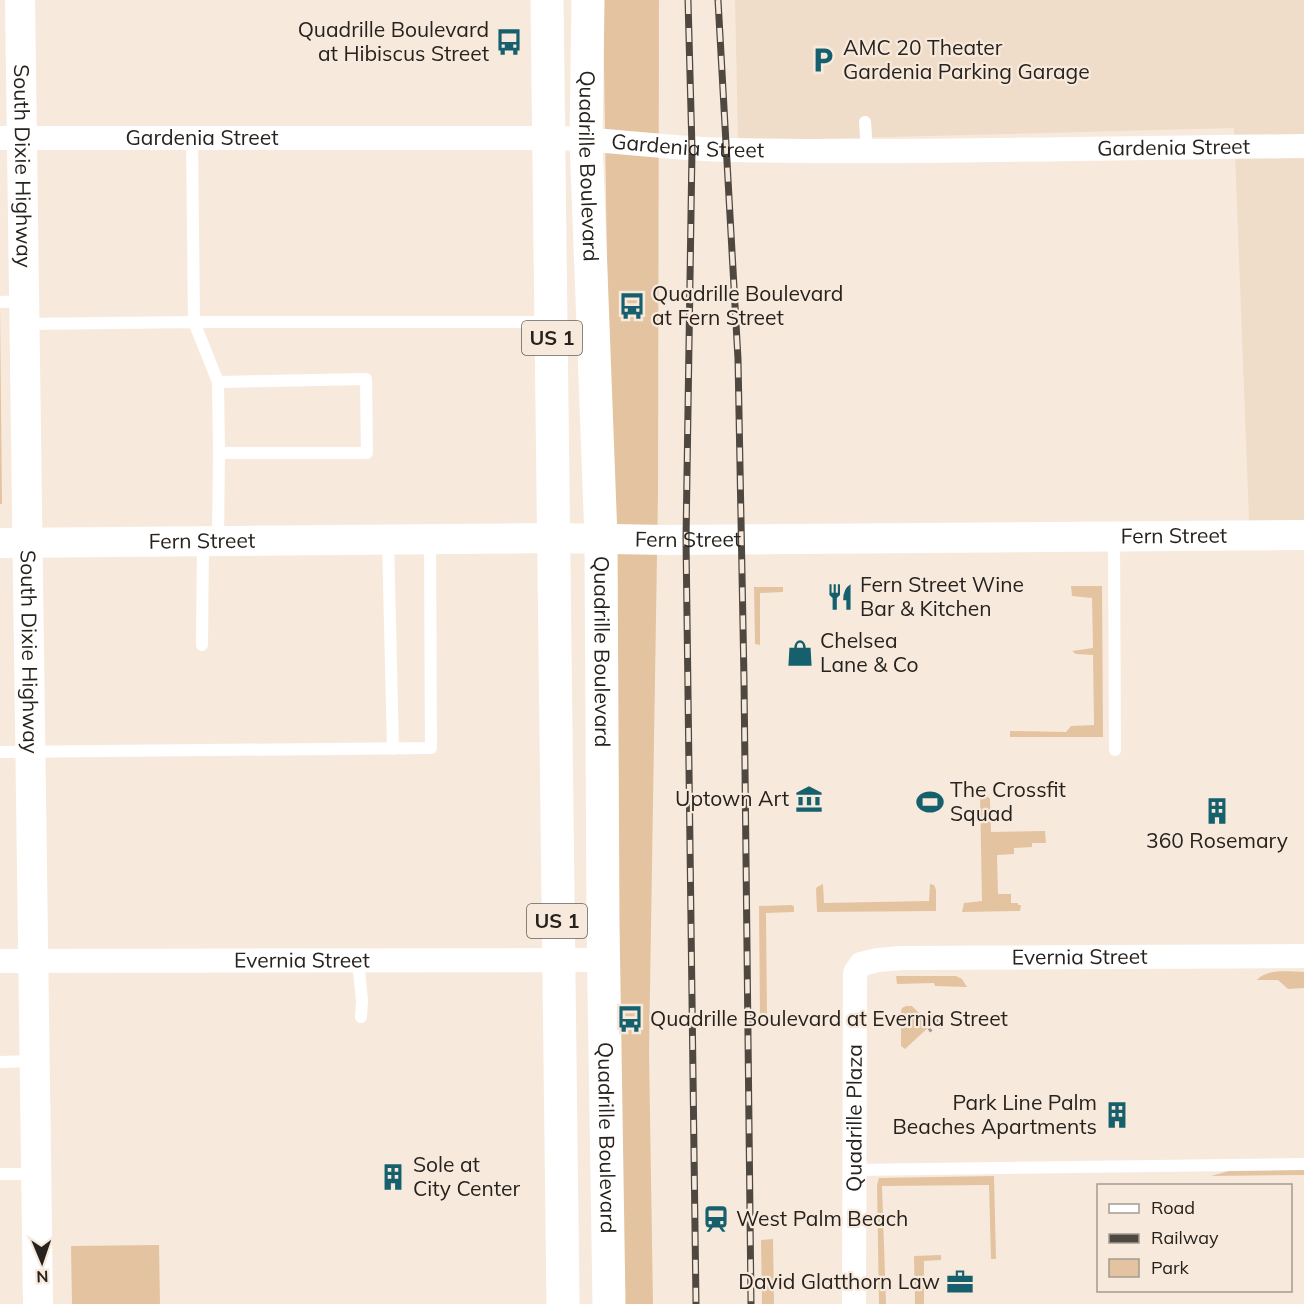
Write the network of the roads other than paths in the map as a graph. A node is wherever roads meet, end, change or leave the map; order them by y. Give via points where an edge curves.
1 (20, 0) edge
2 (548, 0) edge
3 (588, 0) edge
4 (865, 122) dead end
5 (11, 138) edge
6 (192, 138) junction
7 (549, 138) junction
8 (586, 139) junction
9 (1304, 146) edge
10 (867, 151) junction
11 (17, 309) edge
12 (194, 322) junction
13 (551, 322) junction
14 (218, 382) junction
15 (219, 453) junction
16 (1304, 535) edge
17 (1114, 536) junction
18 (554, 538) junction
19 (601, 538) junction
20 (388, 539) junction
21 (430, 539) junction
22 (211, 541) junction
23 (14, 543) edge
24 (202, 645) dead end
25 (393, 749) junction
26 (1115, 750) dead end
27 (0, 752) edge
28 (31, 752) junction
29 (1304, 956) edge
30 (358, 960) junction
31 (558, 960) junction
32 (604, 960) junction
33 (0, 961) edge
34 (34, 961) junction
35 (857, 968) joint
36 (361, 1017) dead end
37 (35, 1061) junction
38 (0, 1062) edge
39 (1304, 1164) edge
40 (855, 1170) junction
41 (0, 1174) edge
42 (36, 1174) junction
43 (38, 1304) edge
44 (563, 1304) edge
45 (609, 1304) edge
46 (854, 1304) edge

1 - 5 street, South Dixie Highway
2 - 7 main road, Quadrille Boulevard / US 1
3 - 8 main road, Quadrille Boulevard / US 1
4 - 10 lane
5 - 6 street, Gardenia Street
5 - 11 street, South Dixie Highway
6 - 7 street, Gardenia Street
6 - 12 lane
7 - 8 street, Gardenia Street
7 - 13 main road, Quadrille Boulevard / US 1
8 - 10 street, Gardenia Street via 692,149
8 - 19 main road, Quadrille Boulevard / US 1
9 - 10 street, Gardenia Street
11 - 12 lane
11 - 23 street, South Dixie Highway
12 - 13 lane
12 - 14 lane
13 - 18 main road, Quadrille Boulevard / US 1
14 - 15 lane
14 - 15 lane via 366,379 367,453
15 - 22 lane
16 - 17 street, Fern Street
17 - 19 street, Fern Street
17 - 26 lane
18 - 19 street, Fern Street
18 - 21 street, Fern Street
18 - 31 main road, Quadrille Boulevard / US 1
19 - 32 main road, Quadrille Boulevard / US 1
20 - 21 street, Fern Street
20 - 22 street, Fern Street
20 - 25 lane
21 - 25 lane via 431,748
22 - 23 street, Fern Street
22 - 24 lane
23 - 28 street, South Dixie Highway
25 - 28 lane
27 - 28 lane
28 - 34 street, South Dixie Highway
29 - 35 street, Evernia Street via 902,958 868,961
30 - 31 street, Evernia Street
30 - 34 street, Evernia Street
30 - 36 lane
31 - 32 street, Evernia Street
31 - 44 main road, Quadrille Boulevard / US 1
32 - 45 main road, Quadrille Boulevard / US 1
33 - 34 street, Evernia Street
34 - 37 street, South Dixie Highway
35 - 40 street, Quadrille Plaza
37 - 38 lane
37 - 42 street, South Dixie Highway
39 - 40 lane
40 - 46 street, Quadrille Plaza
41 - 42 lane
42 - 43 street, South Dixie Highway

